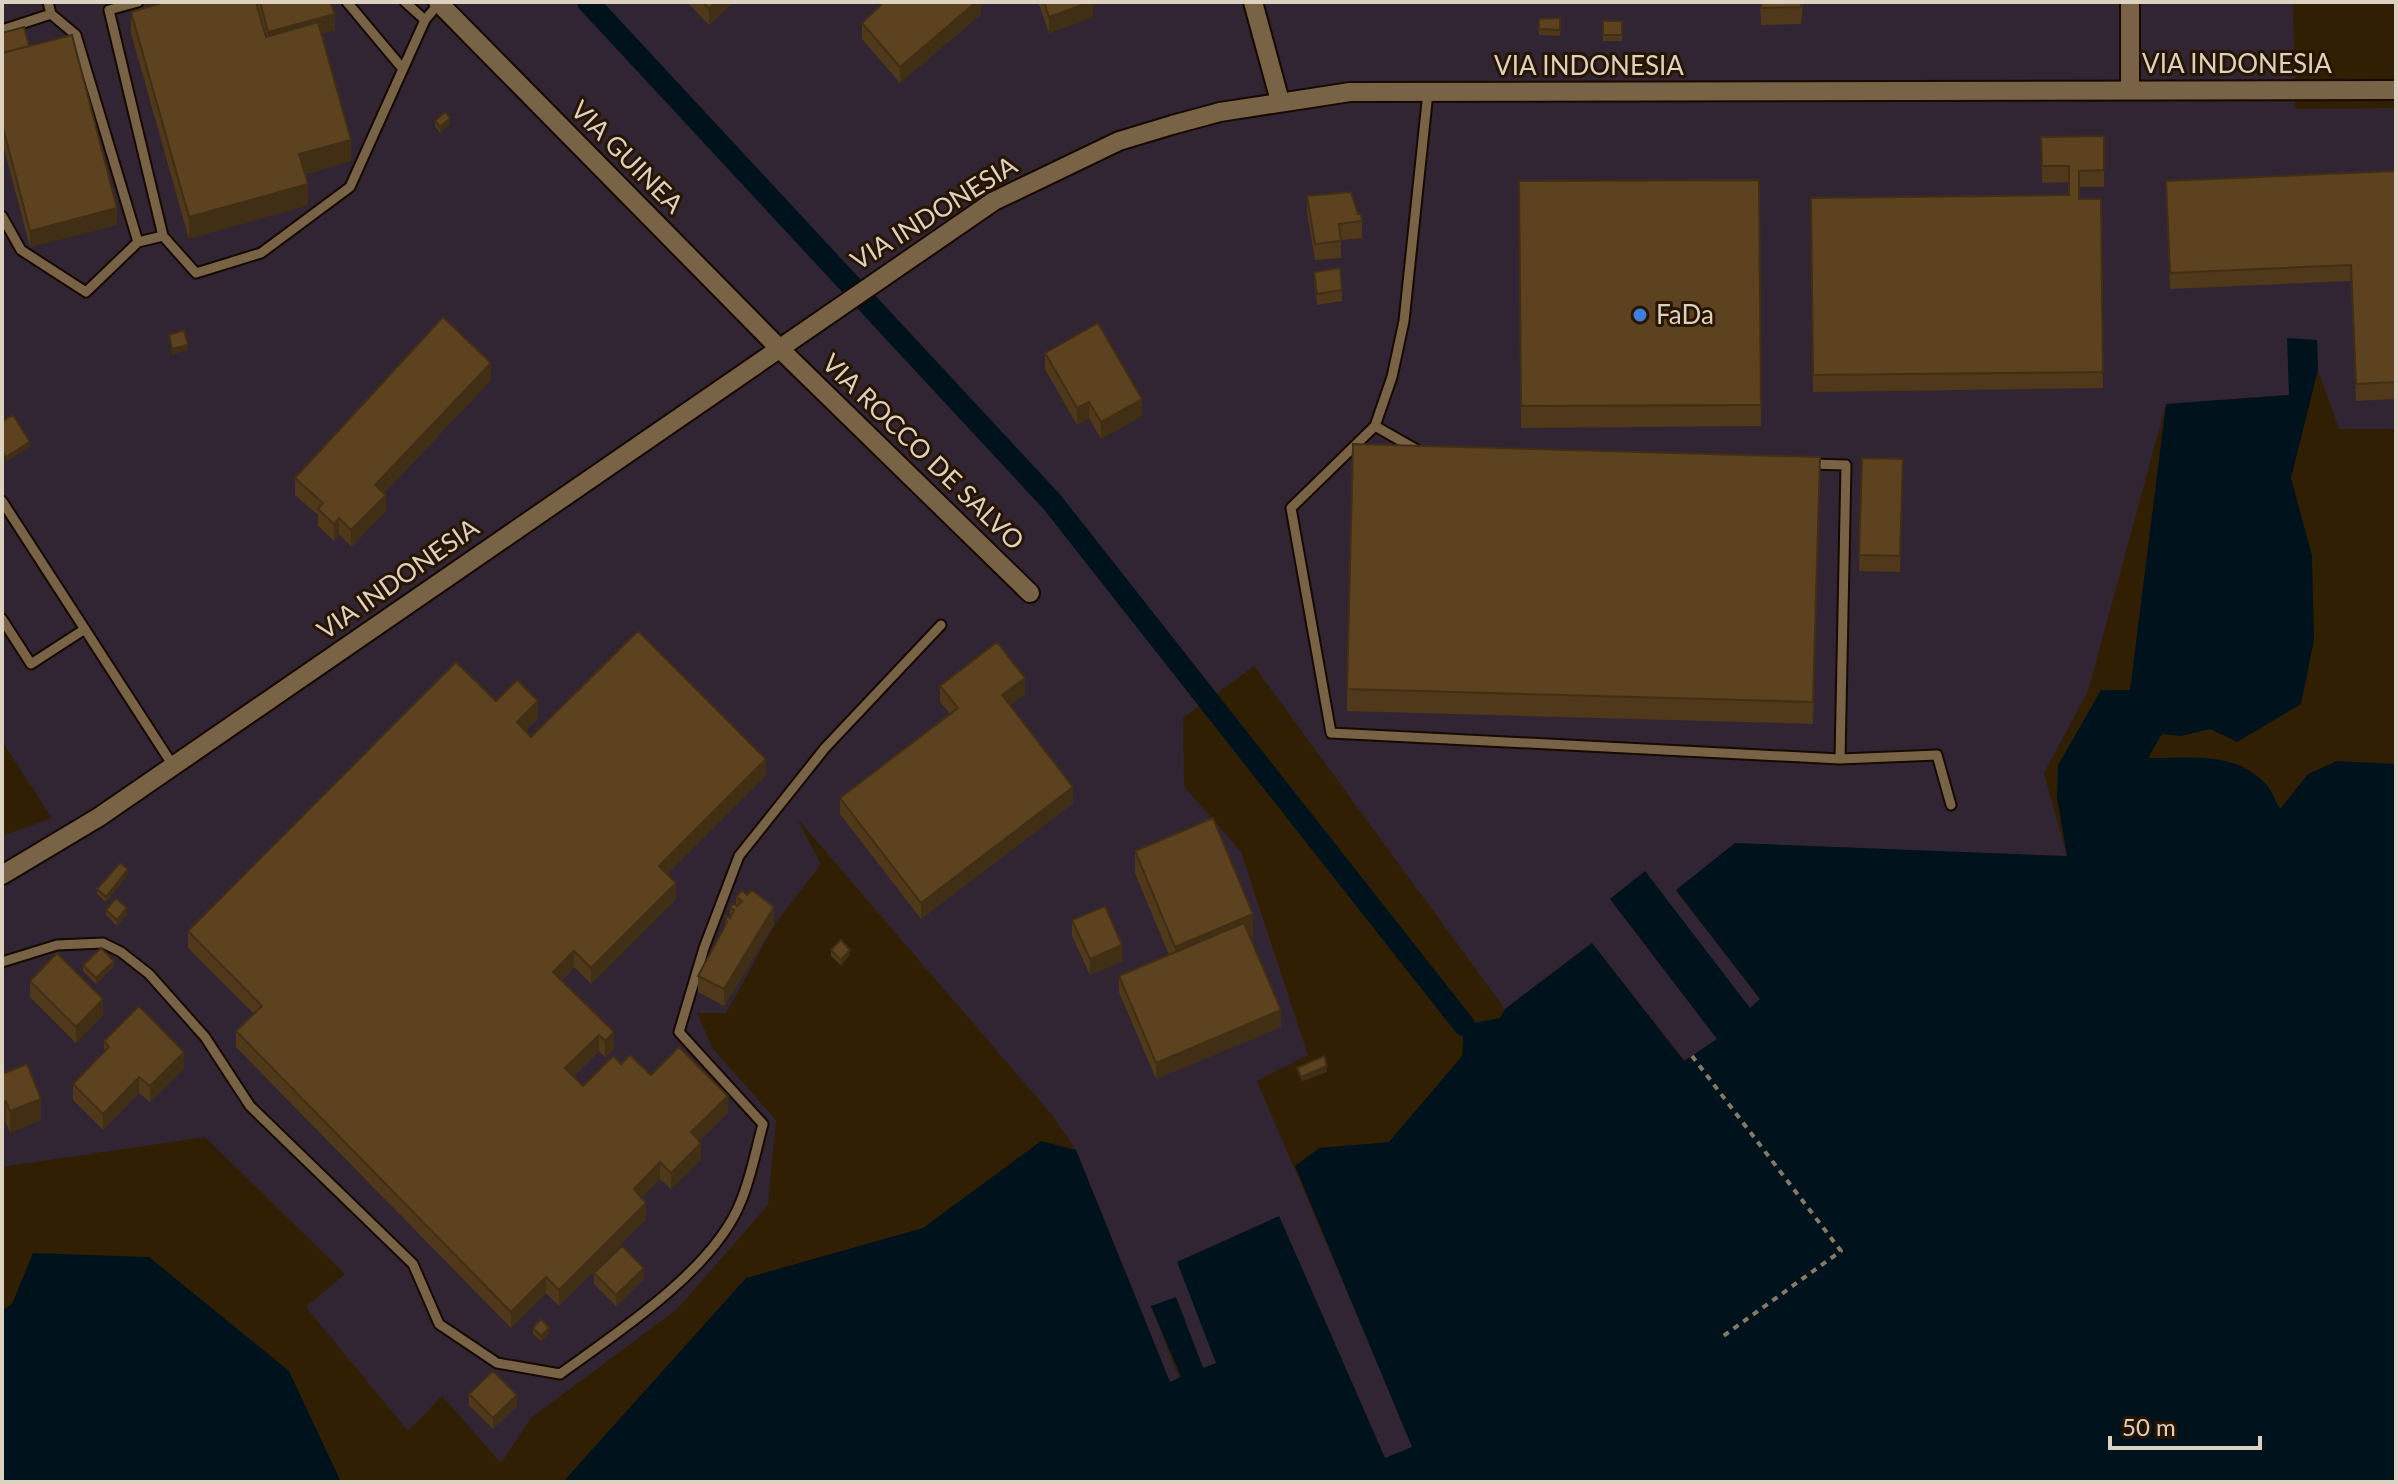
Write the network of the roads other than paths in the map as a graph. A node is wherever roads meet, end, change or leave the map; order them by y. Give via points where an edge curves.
1 (48, 2) edge
2 (138, 2) edge
3 (347, 2) edge
4 (405, 2) edge
5 (438, 2) edge
6 (1253, 2) edge
7 (2130, 2) edge
8 (51, 14) junction
9 (425, 20) junction
10 (2, 30) edge
11 (403, 69) junction
12 (2130, 90) junction
13 (2396, 90) edge
14 (1428, 92) junction
15 (1280, 101) junction
16 (2, 216) edge
17 (163, 236) junction
18 (138, 242) junction
19 (779, 348) junction
20 (1375, 426) junction
21 (1427, 456) edge
22 (1799, 464) edge
23 (2, 501) edge
24 (1030, 593) dead end
25 (2, 619) edge
26 (941, 625) dead end
27 (85, 629) junction
28 (1840, 759) junction
29 (172, 764) junction
30 (1951, 805) dead end
31 (2, 875) edge
32 (2, 962) edge

1 - 8 lane
2 - 17 lane via 109,10
3 - 11 lane
4 - 9 lane
5 - 9 lane
5 - 19 street, VIA GUINEA
6 - 15 street
7 - 12 street
8 - 10 lane
8 - 18 lane via 76,35
9 - 11 lane
11 - 17 lane via 350,187 261,253 196,273
12 - 13 street, VIA INDONESIA
12 - 14 street, VIA INDONESIA
14 - 15 street, VIA INDONESIA via 1350,92
14 - 20 lane via 1404,321
15 - 19 street, VIA INDONESIA via 1172,125 1090,154 994,201
16 - 18 lane via 21,250 86,292
17 - 18 lane
19 - 24 street, VIA ROCCO DE SALVO
19 - 29 street, VIA INDONESIA
20 - 21 lane
20 - 28 lane via 1291,508 1331,733
22 - 28 lane via 1846,465
23 - 27 lane
25 - 27 lane via 31,664
26 - 32 lane via 776,805 739,856 704,948 679,1032 763,1124 740,1204 703,1259 629,1324 560,1374 497,1363 439,1324 413,1264 250,1106 205,1037 149,974 121,952 103,943 57,945
27 - 29 lane
28 - 30 lane via 1937,755
29 - 31 street, VIA INDONESIA via 99,817

